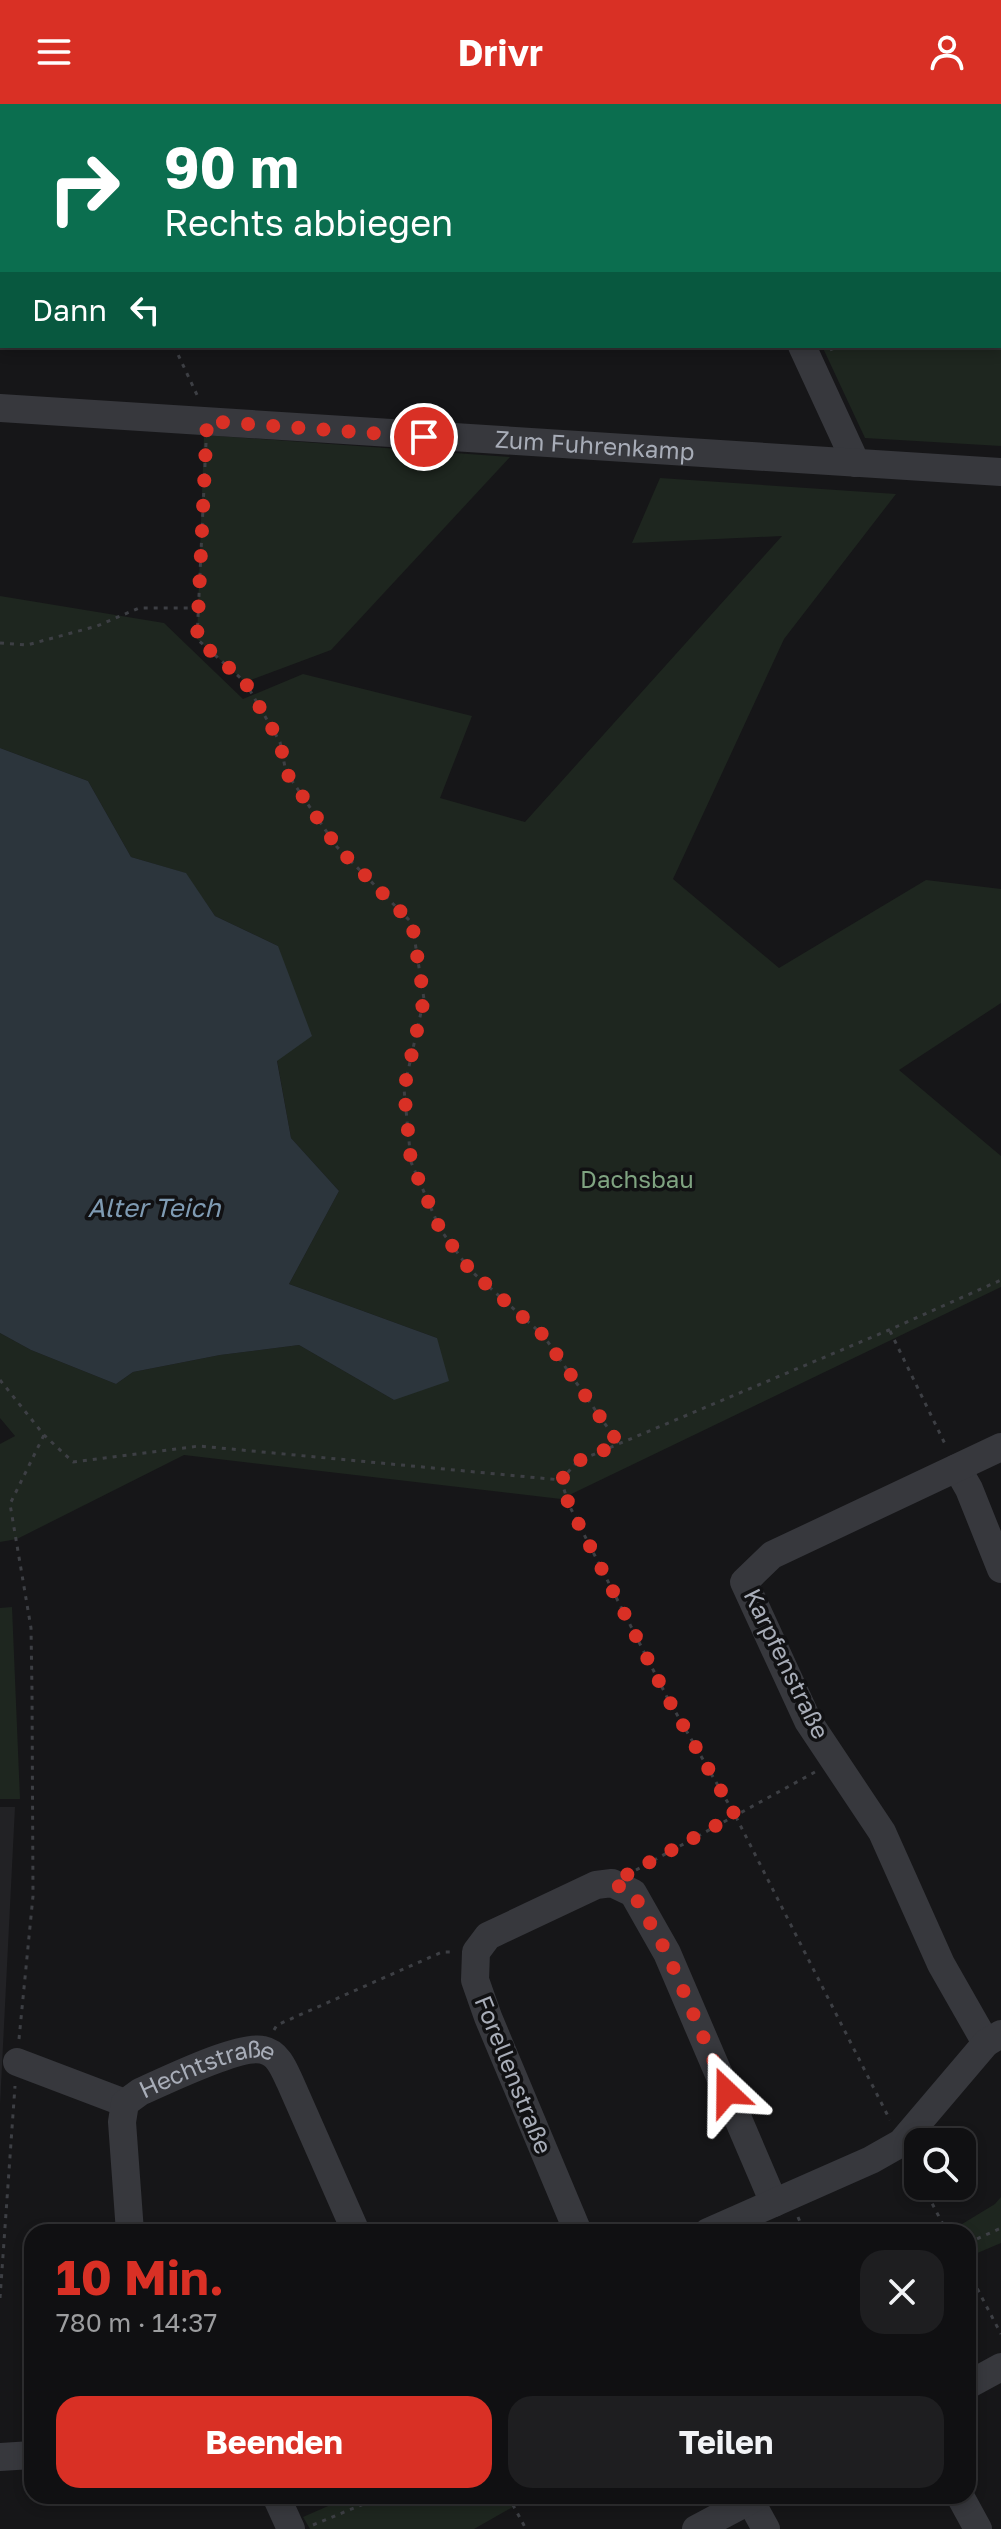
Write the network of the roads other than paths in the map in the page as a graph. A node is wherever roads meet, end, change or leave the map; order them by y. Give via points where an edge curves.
1 (803, 348) edge
2 (0, 408) edge
3 (856, 463) junction
4 (1001, 472) edge
5 (1001, 1447) edge
6 (957, 1468) junction
7 (1001, 1569) edge
8 (994, 2039) edge
9 (17, 2062) road end
10 (125, 2103) junction
11 (774, 2203) junction
12 (129, 2224) edge
13 (352, 2224) edge
14 (575, 2224) edge
15 (726, 2224) edge
16 (1001, 2367) edge
17 (976, 2381) edge
18 (24, 2456) edge
19 (0, 2457) edge
20 (282, 2504) edge
21 (743, 2504) edge
22 (756, 2504) edge
23 (964, 2504) edge
24 (300, 2528) edge
25 (696, 2529) edge
26 (766, 2529) edge
27 (978, 2529) edge

1 - 3 street
2 - 3 street, Zum Fuhrenkamp
3 - 4 street, Zum Fuhrenkamp
5 - 6 street, Karpfenstraße
6 - 7 street
6 - 8 street, Karpfenstraße via 772,1555 744,1582 808,1721 882,1832 941,1964
8 - 11 street via 901,2143
9 - 10 street
10 - 12 street, Hechtstraße
10 - 13 street, Hechtstraße via 246,2048 265,2050 278,2059 290,2082
11 - 14 street, Forellenstraße via 667,1953 633,1893 612,1883 596,1885 488,1936 476,1952 475,1980 488,2017
11 - 15 street
16 - 17 street
18 - 19 street
20 - 24 street
21 - 25 street
22 - 26 street
23 - 27 street

